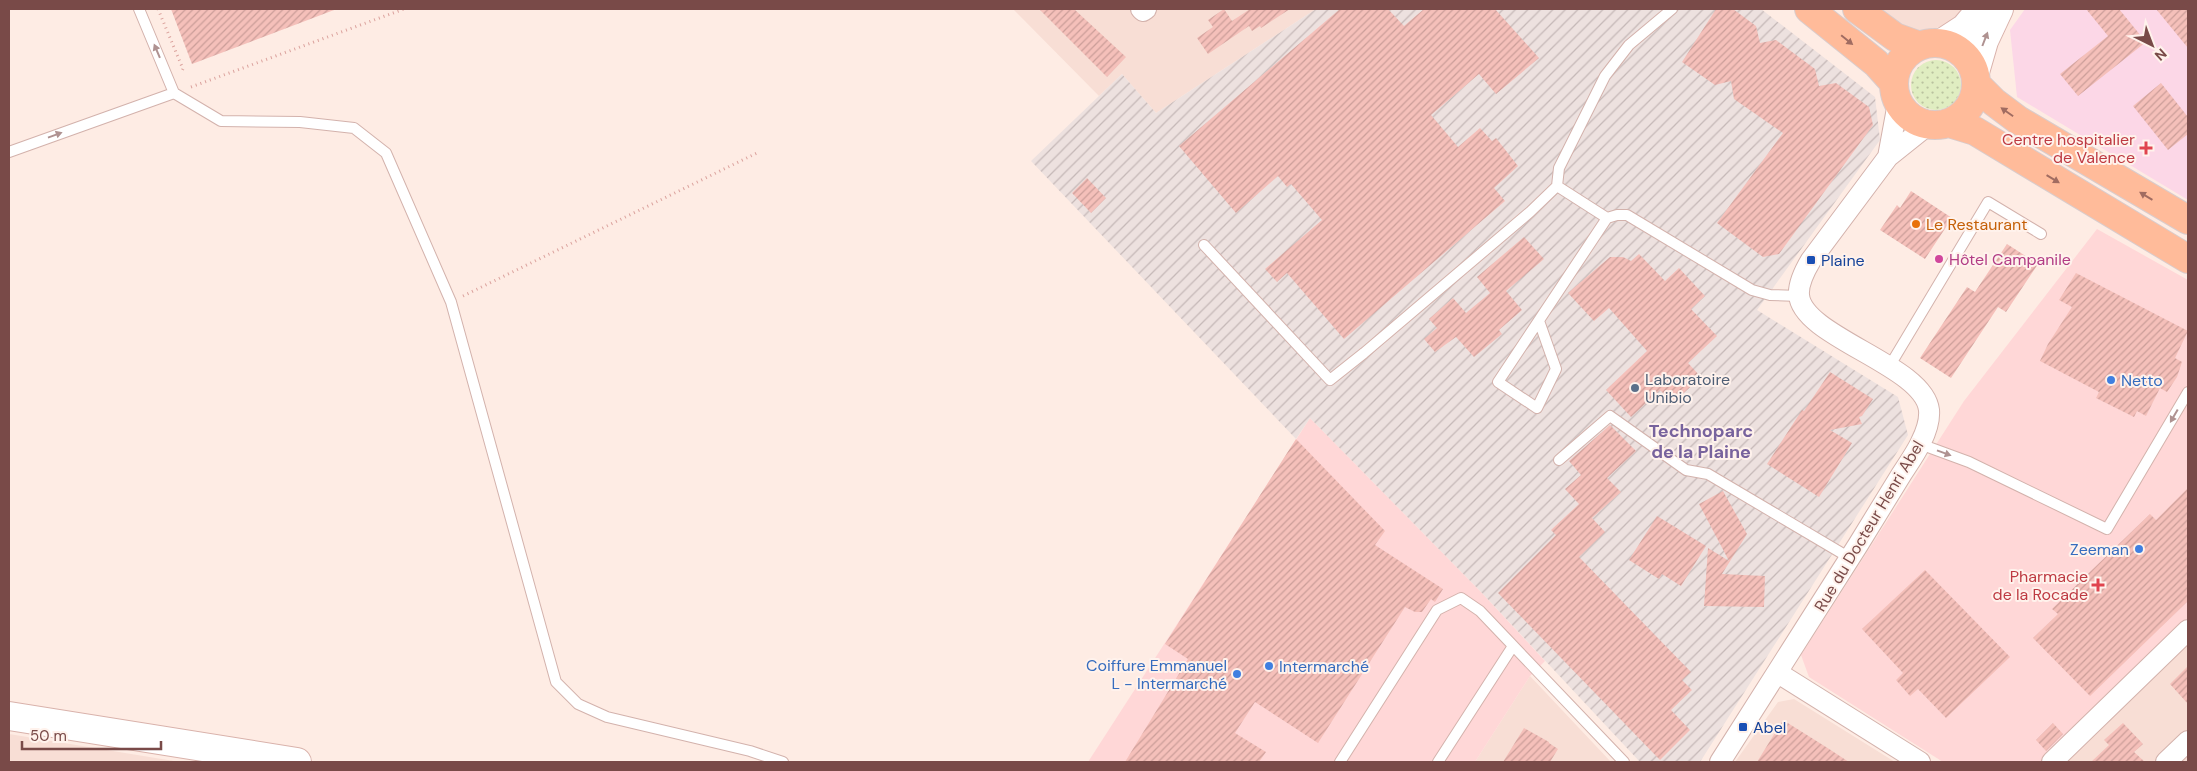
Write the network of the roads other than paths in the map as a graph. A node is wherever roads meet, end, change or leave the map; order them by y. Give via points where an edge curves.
1 (139, 9) edge
2 (1141, 9) edge
3 (1146, 9) edge
4 (1672, 9) edge
5 (1810, 9) edge
6 (1857, 9) edge
7 (1981, 9) edge
8 (1999, 9) edge
9 (1931, 45) junction
10 (1976, 78) junction
11 (174, 93) junction
12 (1896, 93) junction
13 (1938, 124) junction
14 (9, 152) edge
15 (1888, 157) junction
16 (1557, 186) junction
17 (1607, 218) junction
18 (2188, 220) edge
19 (2041, 234) dead end
20 (1204, 245) dead end
21 (2184, 260) edge
22 (1799, 296) junction
23 (1539, 321) junction
24 (1889, 367) junction
25 (2188, 392) edge
26 (1920, 444) junction
27 (1559, 460) dead end
28 (1850, 558) junction
29 (2188, 630) edge
30 (1513, 646) junction
31 (1778, 673) junction
32 (9, 716) edge
33 (2188, 741) edge
34 (297, 762) edge
35 (783, 762) edge
36 (1340, 762) edge
37 (1438, 762) edge
38 (1624, 762) edge
39 (1720, 762) edge
40 (1920, 762) edge
41 (2052, 762) edge
42 (2166, 762) edge

11 -> 1 lane
2 - 3 street
4 - 16 lane via 1629,45 1605,76 1558,168
5 -> 12 main road via 1876,63
6 - 9 main road via 1895,37
7 - 9 main road via 1965,28
10 -> 8 main road via 1984,41
9 - 10 main road via 1956,48 1968,58
9 - 12 main road via 1907,54 1898,68
10 - 13 main road via 1969,108 1960,117
18 -> 10 main road via 2018,120 1994,102
14 -> 11 lane
11 - 35 lane via 221,121 300,122 354,128 386,153 451,302 556,682 578,704 607,717 743,749
12 - 13 main road via 1906,113 1916,121
12 - 15 street
13 - 15 street
13 -> 21 main road via 1975,131
15 - 22 street via 1811,260 1803,274
16 - 17 lane
16 - 20 lane via 1330,380
17 - 22 lane via 1627,215 1752,290 1770,295
17 - 23 lane
19 - 24 lane via 1988,202
22 - 24 street, Rue du Docteur Henri Abel via 1811,317 1824,328
23 - 23 lane via 1498,382 1537,408 1556,369
24 - 26 street, Rue du Docteur Henri Abel via 1917,387 1927,402 1927,427
25 - 26 lane via 2107,529 1969,462
26 - 28 street, Rue du Docteur Henri Abel
27 - 28 lane via 1610,416 1686,470 1708,474
28 - 31 street, Rue du Docteur Henri Abel
29 - 41 street
30 - 36 lane via 1480,611 1461,598 1437,610
30 - 37 lane
30 - 38 lane
31 - 39 street, Rue du Docteur Henri Abel
31 - 40 street
32 - 34 main road
33 - 42 street

